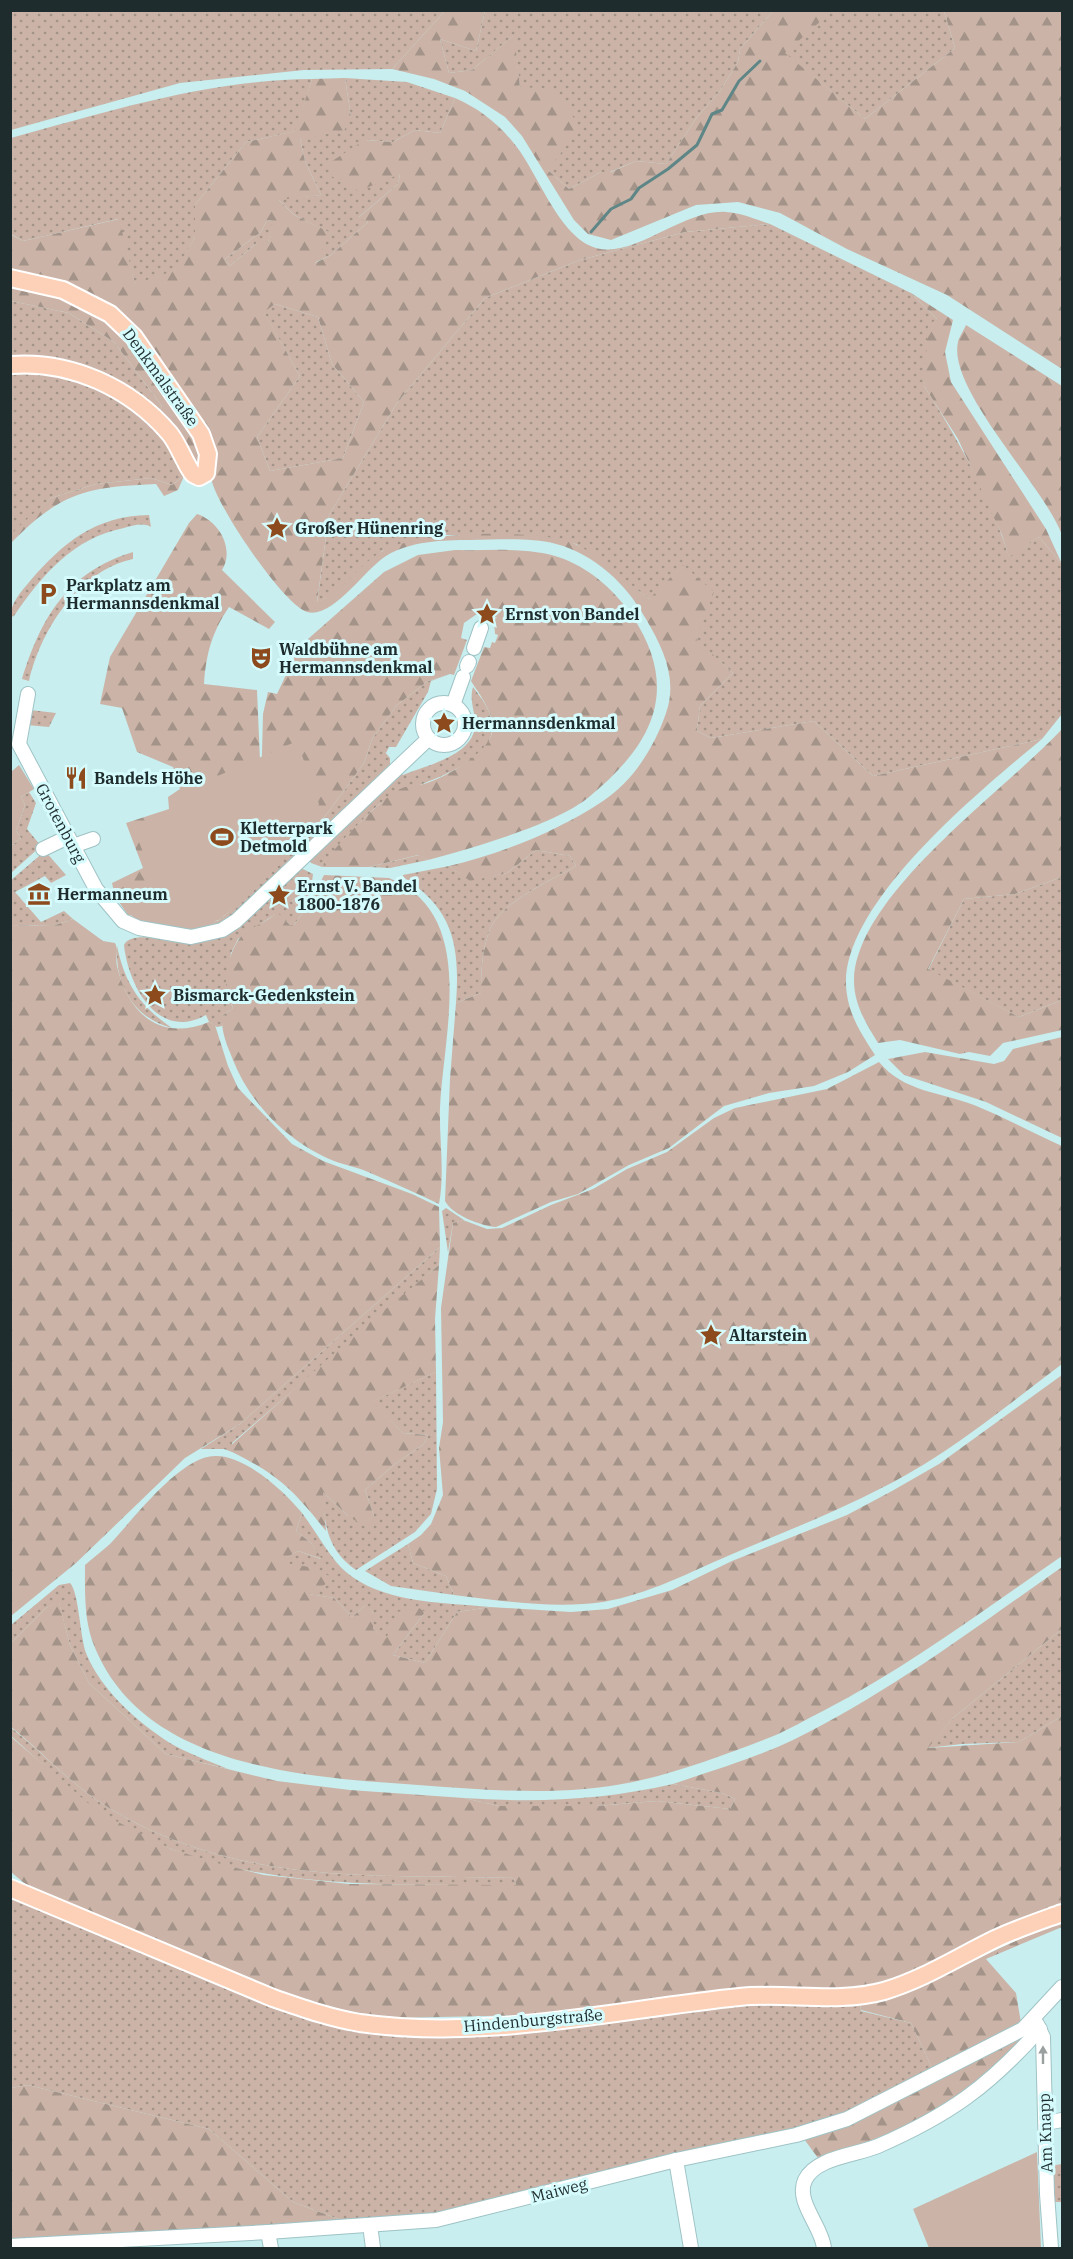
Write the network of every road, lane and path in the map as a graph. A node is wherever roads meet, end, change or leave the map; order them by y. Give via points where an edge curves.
1 (10, 278) edge
2 (10, 364) edge
3 (462, 635) dead end
4 (28, 694) dead end
5 (453, 705) junction
6 (428, 739) junction
7 (93, 839) dead end
8 (70, 841) junction
9 (43, 849) dead end
10 (10, 1888) edge
11 (1062, 1913) edge
12 (1062, 1987) edge
13 (1037, 2025) junction
14 (1062, 2120) edge
15 (1046, 2123) junction
16 (676, 2160) junction
17 (370, 2225) junction
18 (268, 2232) junction
19 (10, 2246) edge
20 (271, 2248) edge
21 (372, 2248) edge
22 (691, 2248) edge
23 (824, 2248) edge
24 (1051, 2248) edge

1 - 2 main road, Denkmalstraße via 63,290 122,324 205,440 209,463 206,473 195,476 159,422 115,390 66,369
3 - 5 street via 470,658
4 - 8 street, Grotenburg via 19,744
5 - 6 street via 433,705 424,722
5 - 6 street via 463,714 465,728 458,740 445,743
6 - 8 street, Grotenburg via 361,798 238,923 214,937 125,929 96,889
7 - 8 street
8 - 9 street
10 - 11 main road, Hindenburgstraße via 283,2001 358,2022 451,2028 528,2024 742,1997 813,1997 883,1991
12 - 13 street, Maiweg
15 -> 13 street, Am Knapp via 1043,2037
13 - 16 street, Maiweg via 847,2119 796,2135
13 - 23 street via 988,2081 940,2117 812,2171 802,2196
14 - 15 street
15 - 24 street, Am Knapp
16 - 17 street, Maiweg via 436,2220
16 - 22 street
17 - 18 street, Maiweg
17 - 21 street
18 - 19 street, Maiweg
18 - 20 street

